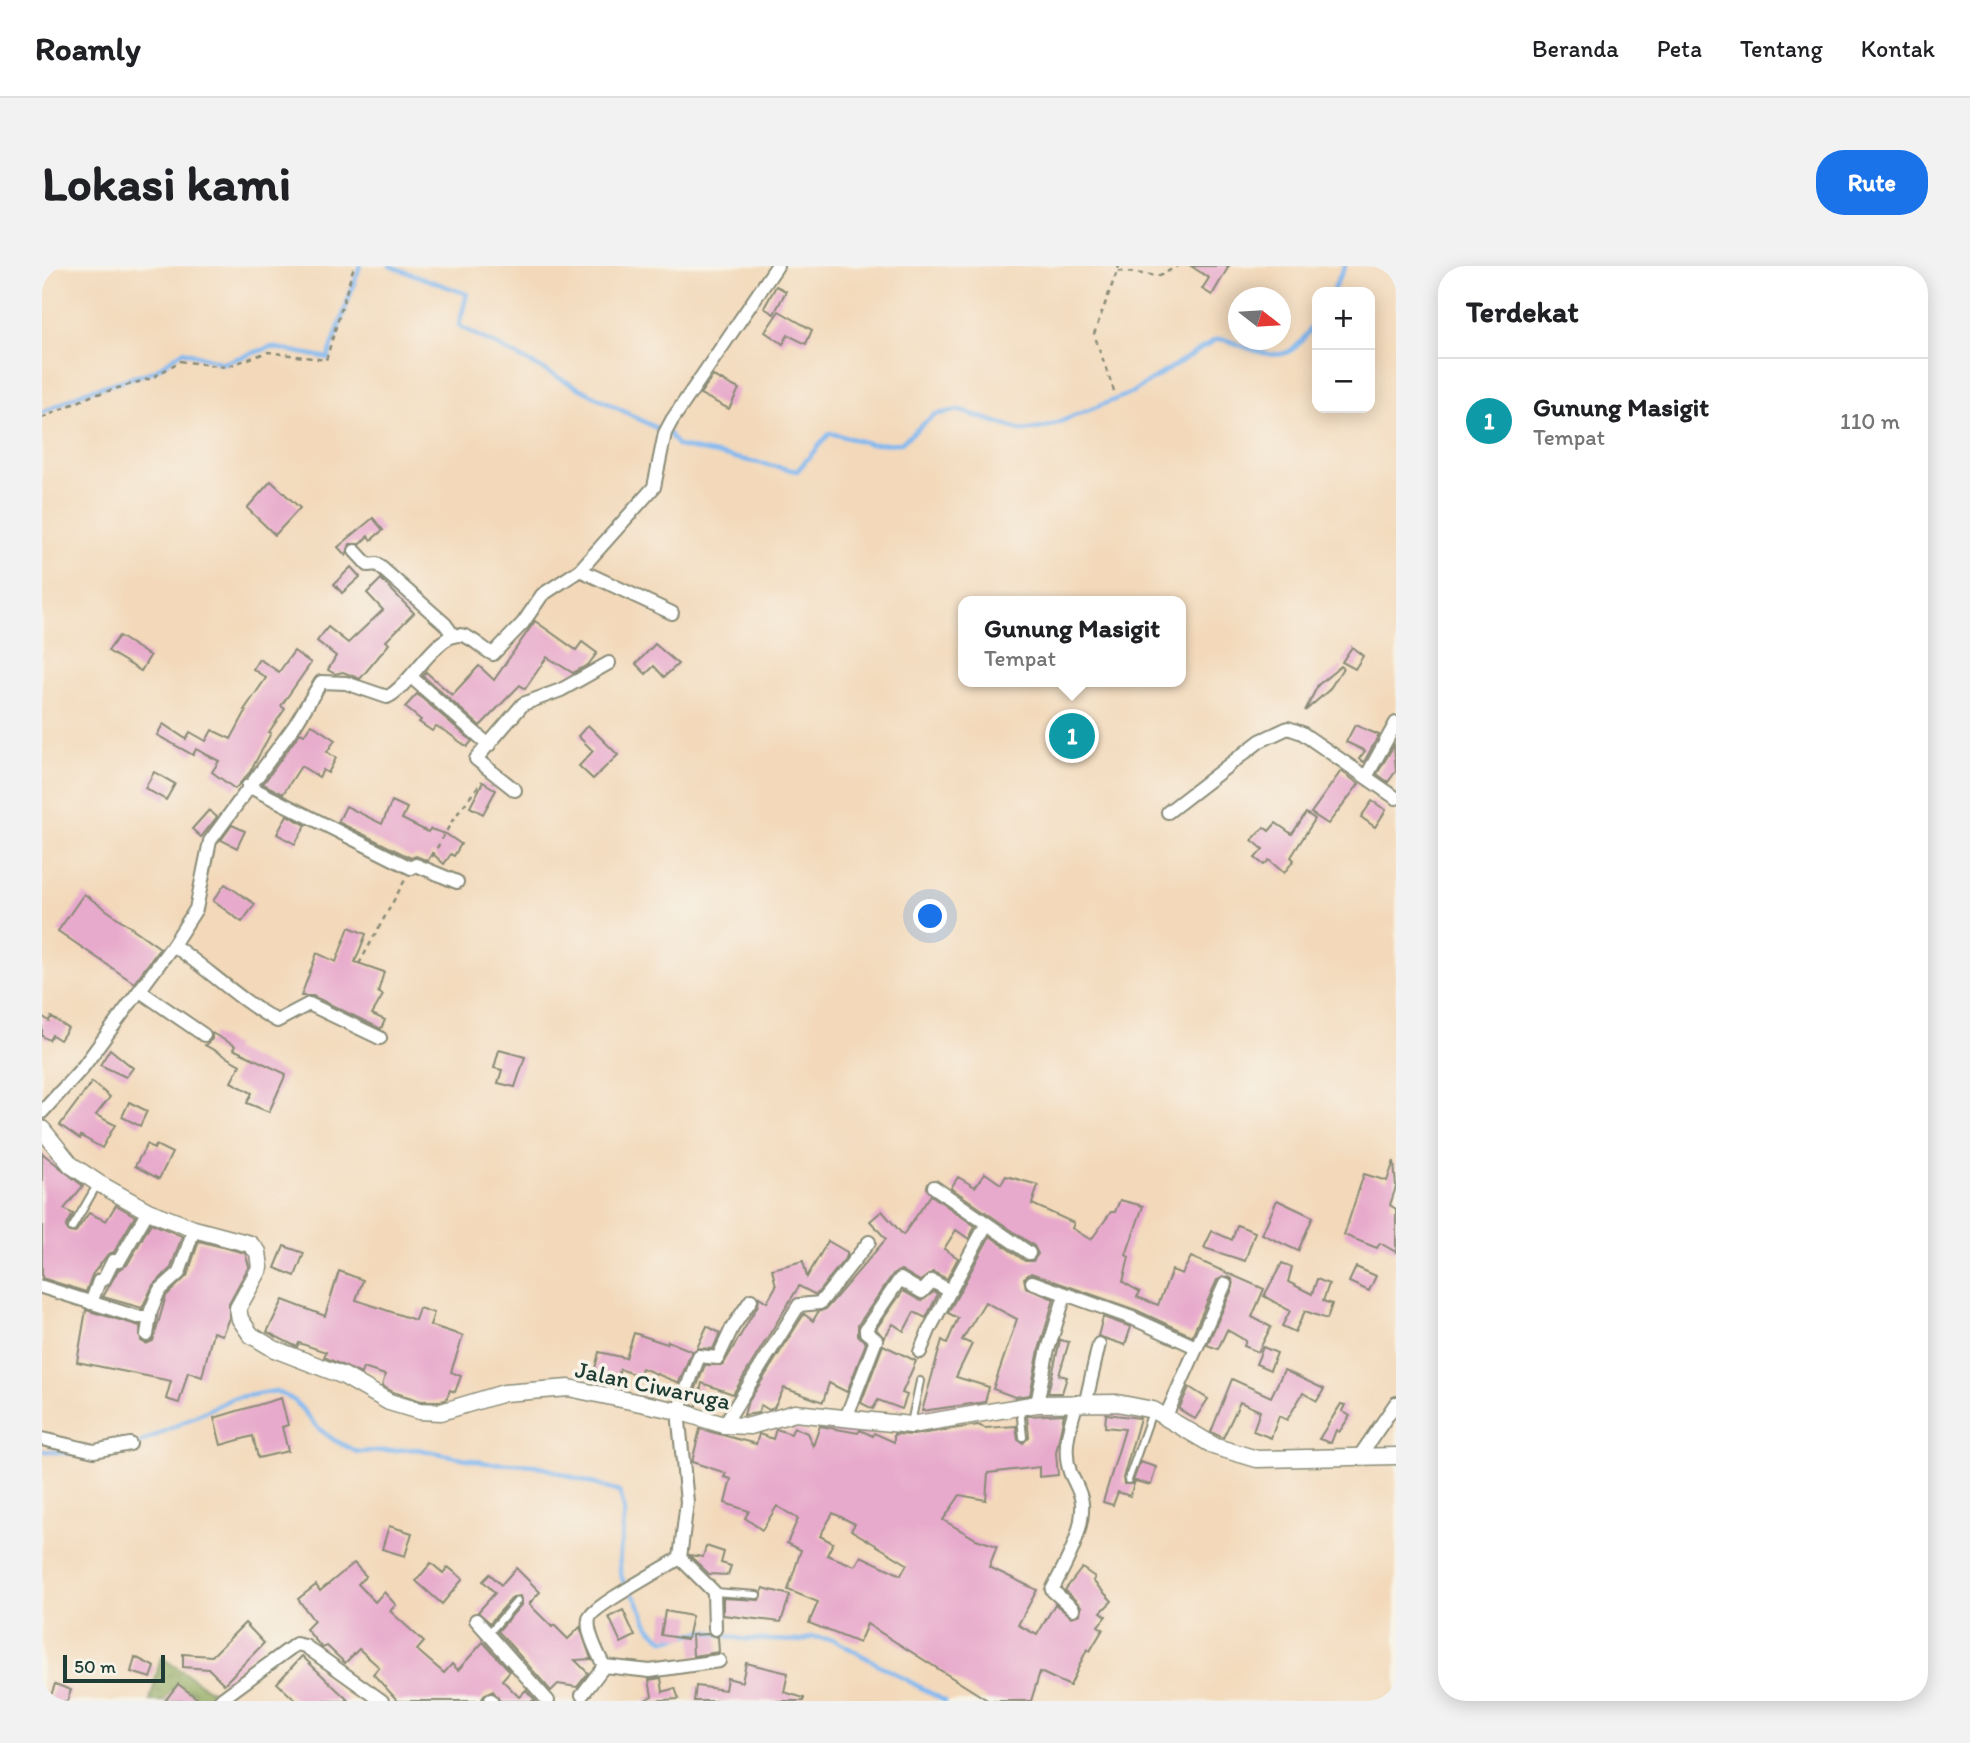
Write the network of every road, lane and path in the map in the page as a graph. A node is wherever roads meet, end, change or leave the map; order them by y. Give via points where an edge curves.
1 (354, 266) edge
2 (777, 266) edge
3 (1178, 266) edge
4 (1119, 268) edge
5 (1114, 391) dead end
6 (42, 418) edge
7 (355, 551) dead end
8 (580, 570) junction
9 (673, 613) dead end
10 (453, 635) junction
11 (609, 663) dead end
12 (411, 677) junction
13 (1396, 723) edge
14 (489, 745) junction
15 (489, 770) junction
16 (1366, 777) junction
17 (248, 786) junction
18 (515, 790) dead end
19 (1396, 798) edge
20 (1168, 812) dead end
21 (411, 868) junction
22 (425, 869) junction
23 (457, 882) dead end
24 (173, 945) junction
25 (359, 964) dead end
26 (140, 991) junction
27 (204, 1035) dead end
28 (380, 1038) dead end
29 (42, 1112) edge
30 (42, 1129) edge
31 (98, 1183) junction
32 (934, 1187) dead end
33 (148, 1211) junction
34 (986, 1225) junction
35 (72, 1228) dead end
36 (194, 1229) junction
37 (869, 1242) dead end
38 (1029, 1253) dead end
39 (1032, 1282) dead end
40 (1225, 1284) dead end
41 (42, 1287) edge
42 (950, 1291) junction
43 (1065, 1295) junction
44 (751, 1300) dead end
45 (91, 1303) junction
46 (150, 1317) junction
47 (147, 1335) dead end
48 (1099, 1344) dead end
49 (1196, 1347) junction
50 (920, 1352) dead end
51 (920, 1381) dead end
52 (1082, 1402) junction
53 (1396, 1403) edge
54 (1037, 1404) junction
55 (1020, 1408) junction
56 (678, 1411) junction
57 (1159, 1413) junction
58 (846, 1418) junction
59 (911, 1424) junction
60 (724, 1425) junction
61 (1023, 1437) dead end
62 (42, 1439) edge
63 (130, 1444) dead end
64 (1396, 1456) edge
65 (1359, 1457) junction
66 (1128, 1480) dead end
67 (680, 1558) junction
68 (714, 1592) junction
69 (757, 1595) dead end
70 (517, 1601) dead end
71 (1073, 1609) dead end
72 (476, 1620) dead end
73 (715, 1629) dead end
74 (489, 1633) junction
75 (719, 1661) dead end
76 (604, 1666) junction
77 (585, 1698) edge
78 (219, 1701) edge
79 (382, 1701) edge
80 (548, 1701) edge
81 (569, 1701) edge

1 - 6 path via 326,360 268,352 226,367 180,361 152,378 91,396
2 - 8 street via 672,420 654,487
3 - 4 path via 1159,276
4 - 5 path via 1094,334
7 - 10 street via 368,565 377,564
8 - 9 street
8 - 10 street via 542,595 493,654 465,636
10 - 12 street via 441,642
11 - 14 street via 561,690 523,704
12 - 14 street
12 - 17 street via 387,697 346,683 321,682
13 - 16 street
14 - 15 street via 476,759
15 - 18 street
15 - 22 path
16 - 19 street
16 - 20 street via 1288,728 1260,741
17 - 21 street
17 - 24 street via 211,841 196,909
21 - 22 street
21 - 25 path
22 - 23 street
24 - 26 street
24 - 28 street via 246,1004 277,1021 309,1004
26 - 27 street
26 - 29 street via 83,1067
30 - 31 street, Jalan Ciwaruga via 72,1165
31 - 33 street, Jalan Ciwaruga
31 - 35 lane
32 - 34 street
33 - 36 street, Jalan Ciwaruga
33 - 45 street via 126,1251 99,1281
34 - 38 street
34 - 42 street
36 - 46 street via 183,1267 159,1291
36 - 56 street, Jalan Ciwaruga via 250,1244 258,1252 260,1268 239,1308 240,1320 251,1335 274,1349 344,1376 389,1402 441,1412 504,1393 569,1388
37 - 60 street via 820,1303 799,1305
39 - 43 street
40 - 49 street
41 - 45 street
42 - 50 street
42 - 58 street via 932,1281 922,1292 900,1279 866,1329 876,1340
43 - 49 street
43 - 54 street
44 - 56 street via 718,1358 699,1356
45 - 46 street
46 - 47 street
48 - 52 street
49 - 57 street
51 - 59 lane
52 - 54 street, Jalan Ciwaruga
52 - 57 street, Jalan Ciwaruga via 1117,1403
52 - 71 street via 1066,1445 1081,1513 1068,1559 1052,1590
53 - 65 street
54 - 55 street, Jalan Ciwaruga
55 - 59 street, Jalan Ciwaruga
55 - 61 lane
56 - 60 street, Jalan Ciwaruga
56 - 67 street via 687,1502
57 - 65 street, Jalan Ciwaruga via 1216,1447 1257,1459
57 - 66 lane
58 - 59 street, Jalan Ciwaruga
58 - 60 street, Jalan Ciwaruga via 795,1413 750,1426
62 - 63 street via 94,1451
64 - 65 street, Jalan Ciwaruga
67 - 68 street
67 - 76 street via 592,1612 589,1625
68 - 69 lane
68 - 73 street
70 - 74 lane
72 - 74 street
74 - 80 street
75 - 76 street via 650,1671
76 - 77 street
77 - 81 street
78 - 79 street via 296,1644 339,1668

